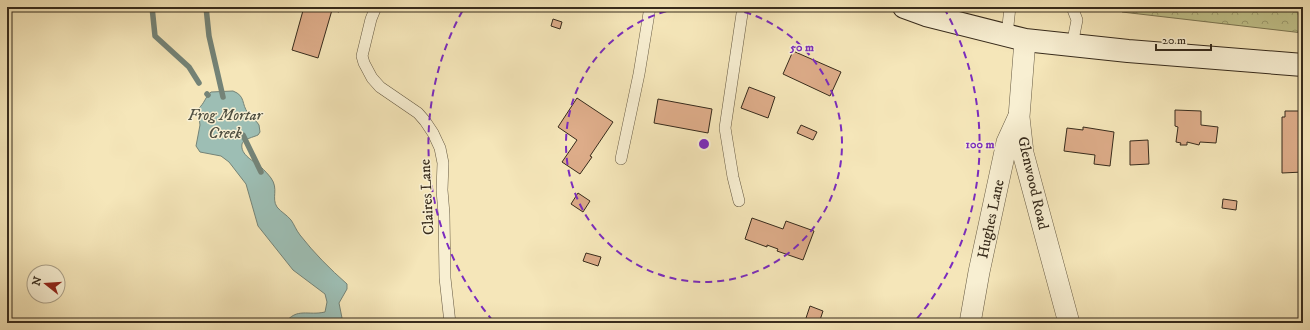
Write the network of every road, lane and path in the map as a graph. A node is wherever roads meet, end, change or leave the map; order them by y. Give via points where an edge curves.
1 (376, 7) edge
2 (650, 7) edge
3 (743, 7) edge
4 (904, 7) edge
5 (1010, 7) edge
6 (1072, 7) edge
7 (1016, 38) junction
8 (1072, 45) junction
9 (1303, 65) edge
10 (1019, 118) junction
11 (621, 159) dead end
12 (739, 201) dead end
13 (450, 323) edge
14 (970, 323) edge
15 (1069, 323) edge

1 - 13 lane, Claires Lane via 362,56 364,63 380,87 418,113 425,121 433,132 442,155 445,278
2 - 11 lane
3 - 12 lane via 726,128
4 - 7 street
5 - 7 lane
6 - 8 lane via 1077,20
7 - 8 street
7 - 10 street, Glenwood Road
8 - 9 street
10 - 14 street, Hughes Lane via 1007,142
10 - 15 street, Glenwood Road via 1023,153

